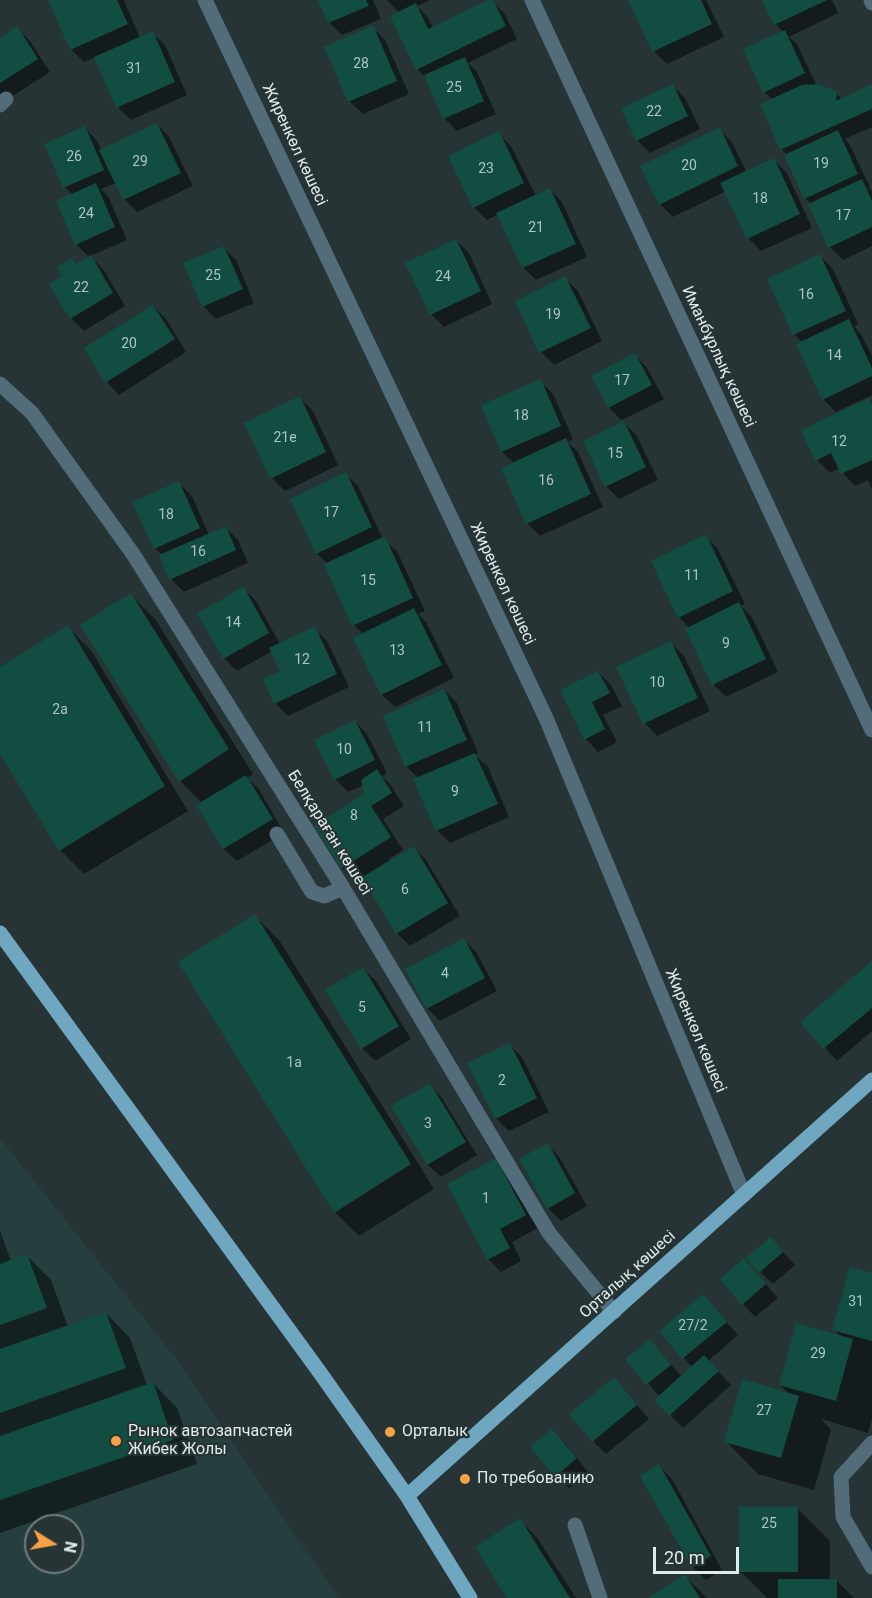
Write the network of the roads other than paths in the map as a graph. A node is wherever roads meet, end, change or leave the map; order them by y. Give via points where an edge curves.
1 (205, 0) edge
2 (532, 0) edge
3 (0, 384) edge
4 (872, 730) edge
5 (277, 834) dead end
6 (343, 888) junction
7 (0, 933) edge
8 (872, 1080) edge
9 (744, 1195) junction
10 (614, 1311) junction
11 (872, 1443) edge
12 (407, 1496) junction
13 (575, 1525) dead end
14 (872, 1567) edge
15 (470, 1598) edge
16 (600, 1598) edge

1 - 9 street, Жиренкөл көшесі via 546,718
2 - 4 street, Иманбұрлық көшесі
3 - 6 street, Белқараған көшесі via 32,413 133,554
5 - 6 street via 312,892 324,896
6 - 10 street, Белқараған көшесі via 549,1233
7 - 12 main road
8 - 9 main road, Орталық көшесі
9 - 10 main road, Орталық көшесі
10 - 12 main road, Орталық көшесі
11 - 14 street via 841,1477 843,1517
12 - 15 main road
13 - 16 street

